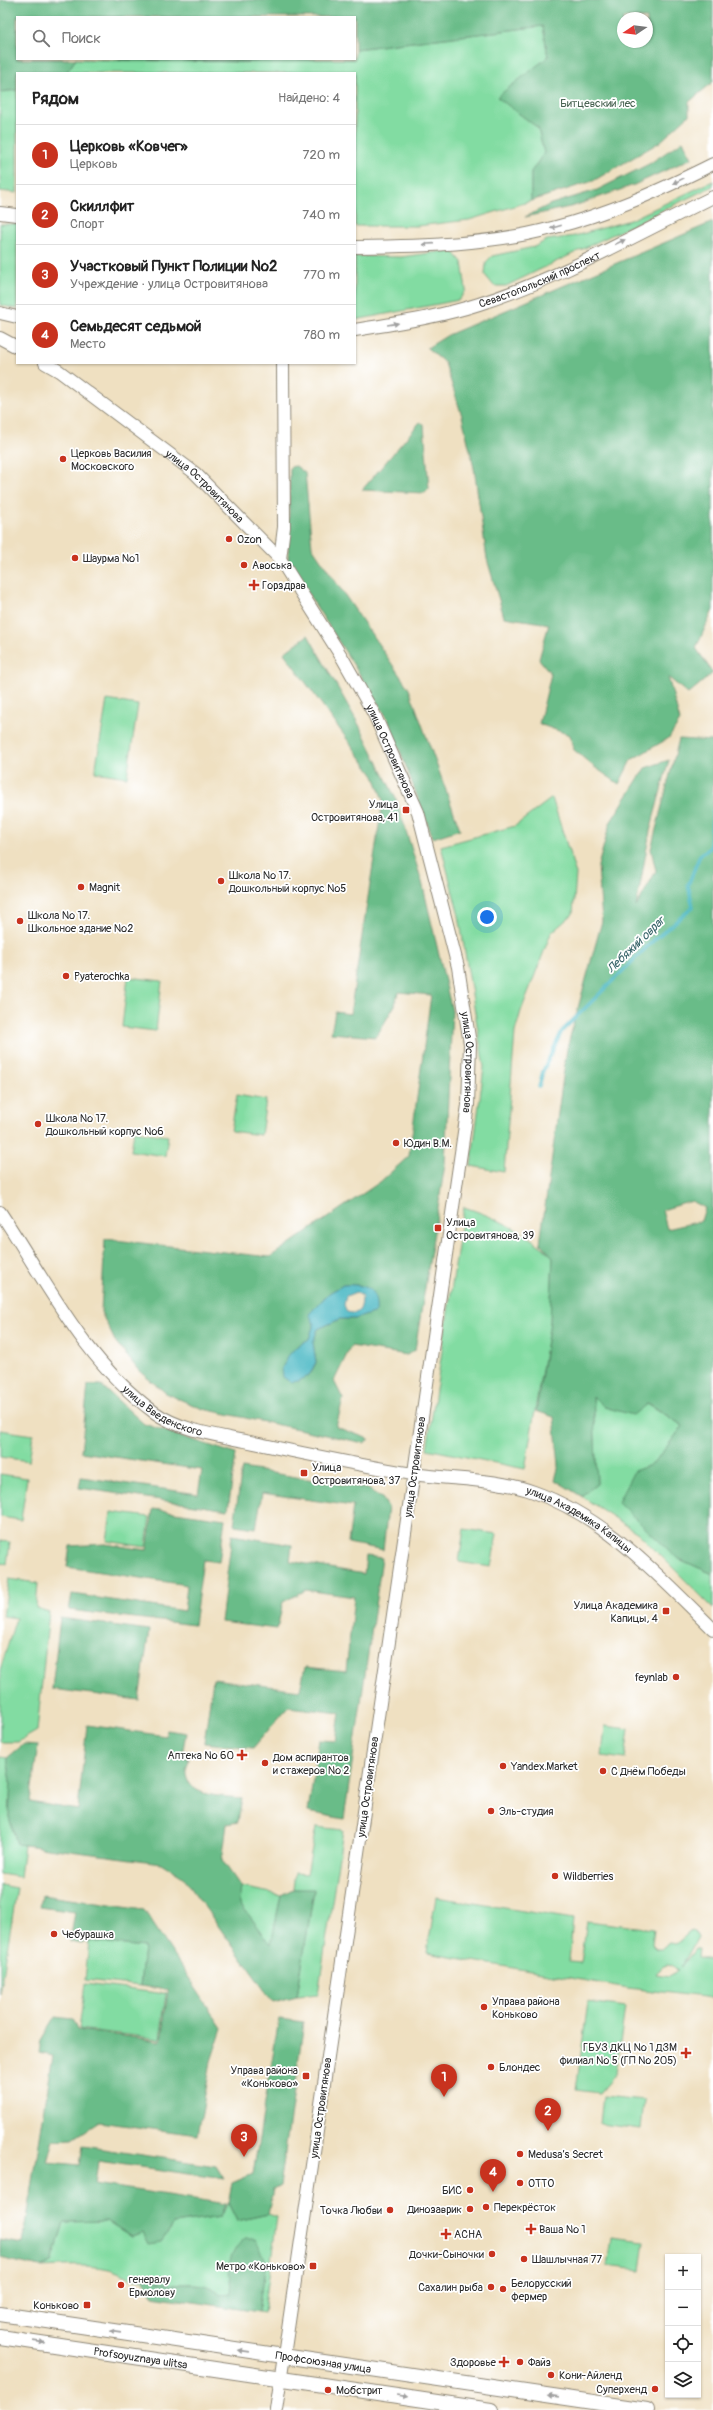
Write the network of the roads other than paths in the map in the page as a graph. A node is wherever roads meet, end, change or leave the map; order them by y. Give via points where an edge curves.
1 (713, 164) edge
2 (713, 197) edge
3 (0, 213) edge
4 (16, 215) edge
5 (356, 247) edge
6 (0, 313) edge
7 (16, 316) edge
8 (356, 330) edge
9 (0, 338) edge
10 (16, 346) edge
11 (48, 364) edge
12 (283, 364) edge
13 (280, 559) junction
14 (0, 1212) edge
15 (414, 1474) junction
16 (713, 1629) edge
17 (0, 2314) edge
18 (0, 2337) edge
19 (283, 2356) junction
20 (281, 2378) junction
21 (276, 2410) edge
22 (491, 2410) edge
23 (647, 2410) edge

1 -> 5 main road via 655,192 551,229 454,242
8 -> 2 main road, Севастопольский проспект via 430,317 479,304 529,286
3 - 4 main road
6 - 7 main road
9 - 10 main road
11 - 13 main road, улица Островитянова via 195,473
12 - 13 main road via 284,526
13 - 15 main road, улица Островитянова via 343,659 374,714 418,812 458,966 470,1044 468,1105
14 - 15 main road, улица Введенского via 87,1347 108,1370 155,1412 186,1427 226,1437 327,1459
15 - 16 main road, улица Академика Капицы via 502,1483 534,1492 591,1518 648,1566
15 - 19 main road, улица Островитянова
19 -> 17 main road, Профсоюзная улица
18 -> 20 main road, Profsoyuznaya ulitsa
19 - 20 main road, улица Островитянова
23 -> 19 main road, Профсоюзная улица
20 - 21 main road, улица Островитянова
20 -> 22 main road, Профсоюзная улица

